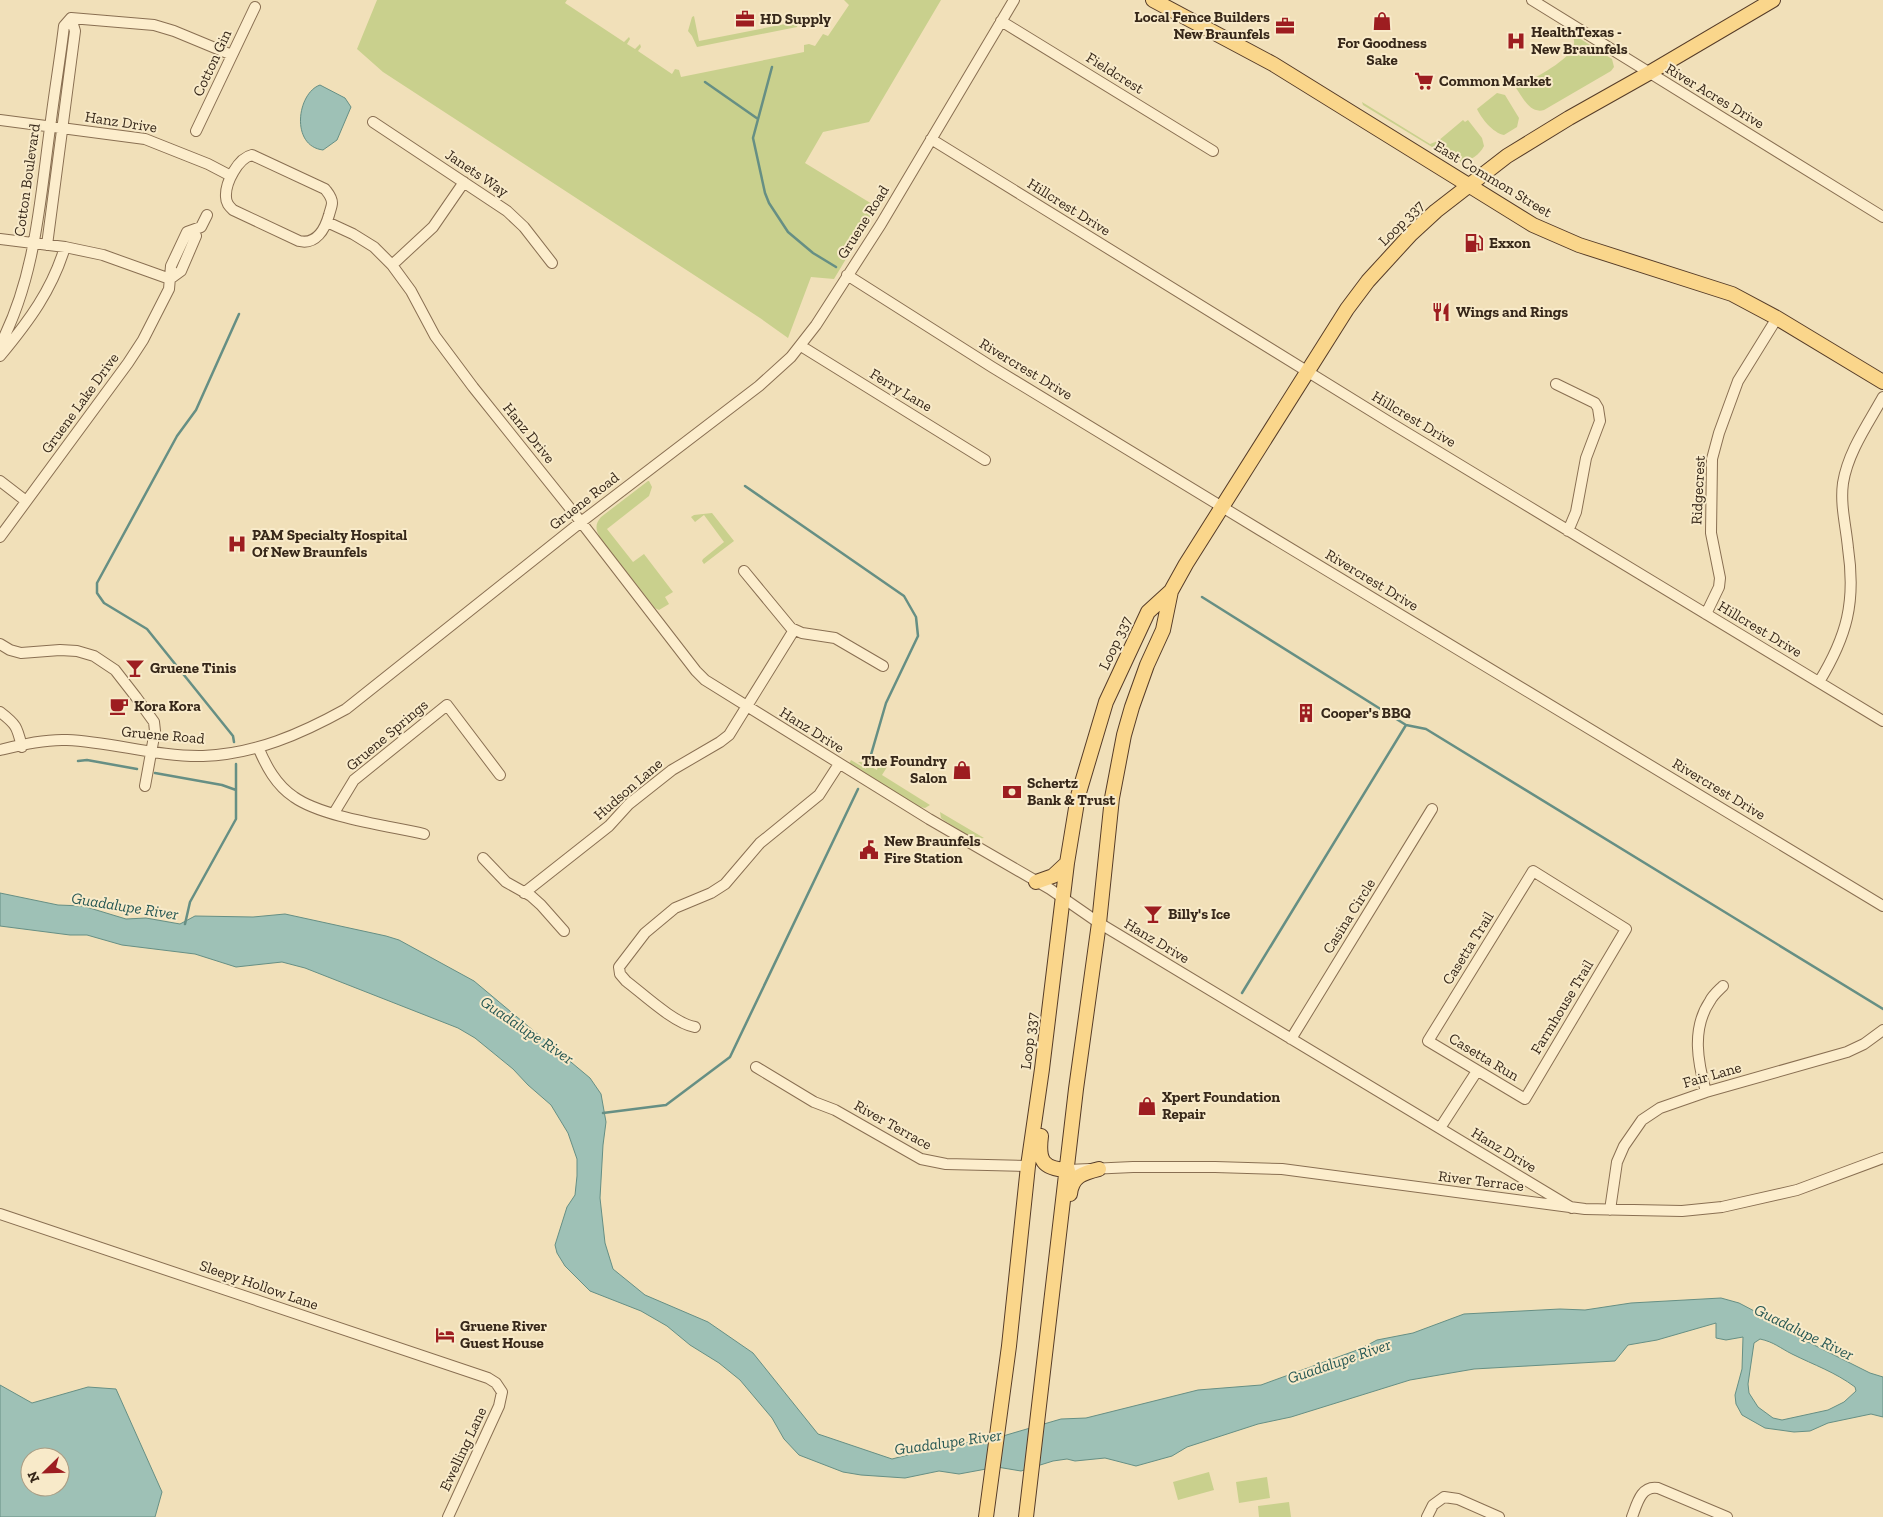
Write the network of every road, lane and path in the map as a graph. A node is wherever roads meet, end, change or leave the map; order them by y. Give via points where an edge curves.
1 (1014, 0) edge
2 (1152, 0) edge
3 (1532, 0) edge
4 (1772, 0) edge
5 (254, 7) dead end
6 (71, 18) junction
7 (1001, 21) junction
8 (232, 55) junction
9 (1649, 73) junction
10 (0, 120) edge
11 (373, 122) dead end
12 (50, 127) junction
13 (62, 128) junction
14 (196, 131) dead end
15 (931, 139) junction
16 (1213, 151) dead end
17 (232, 176) junction
18 (464, 182) junction
19 (1470, 185) junction
20 (207, 215) dead end
21 (1883, 217) edge
22 (327, 222) junction
23 (0, 239) edge
24 (33, 243) junction
25 (46, 244) junction
26 (65, 247) junction
27 (552, 263) dead end
28 (392, 265) junction
29 (847, 275) junction
30 (170, 280) junction
31 (1777, 318) junction
32 (0, 345) edge
33 (801, 346) junction
34 (0, 356) edge
35 (1308, 372) junction
36 (1883, 382) edge
37 (1556, 384) dead end
38 (1883, 397) edge
39 (985, 460) dead end
40 (0, 481) edge
41 (26, 501) junction
42 (1223, 506) junction
43 (581, 522) junction
44 (1568, 531) junction
45 (0, 537) edge
46 (744, 571) dead end
47 (1171, 591) junction
48 (1706, 614) junction
49 (794, 630) junction
50 (0, 644) edge
51 (883, 666) dead end
52 (1819, 682) junction
53 (747, 708) junction
54 (0, 712) edge
55 (1883, 721) edge
56 (22, 746) junction
57 (258, 748) junction
58 (0, 750) edge
59 (152, 752) junction
60 (839, 764) junction
61 (500, 775) dead end
62 (145, 786) dead end
63 (1432, 809) dead end
64 (334, 813) junction
65 (424, 834) dead end
66 (483, 858) dead end
67 (1067, 863) junction
68 (1036, 882) junction
69 (524, 893) junction
70 (1063, 898) junction
71 (1883, 906) edge
72 (1099, 923) junction
73 (1626, 929) joint
74 (564, 931) dead end
75 (1722, 986) dead end
76 (695, 1026) dead end
77 (1883, 1030) edge
78 (1291, 1039) junction
79 (1428, 1041) joint
80 (1044, 1057) junction
81 (756, 1066) dead end
82 (1477, 1071) junction
83 (1706, 1092) junction
84 (1525, 1099) joint
85 (1440, 1128) junction
86 (1070, 1147) junction
87 (1883, 1158) edge
88 (1028, 1166) junction
89 (1099, 1169) junction
90 (1068, 1170) junction
91 (1572, 1208) junction
92 (1610, 1210) junction
93 (0, 1214) edge
94 (1055, 1269) junction
95 (502, 1392) joint
96 (448, 1517) edge
97 (986, 1517) edge
98 (1026, 1517) edge
99 (1427, 1517) edge
100 (1499, 1517) edge
101 (1632, 1517) edge
102 (1727, 1517) edge

1 - 7 street, Gruene Road
2 - 19 main road, East Common Street via 1265,59
3 - 9 street, River Acres Drive
4 - 9 main road, Loop 337
5 - 8 street, Cotton Gin
6 - 8 street via 154,25
6 - 12 street, Cotton Boulevard via 64,26
6 - 13 street, Cotton Boulevard via 75,31
7 - 15 street, Gruene Road
7 - 16 street, Fieldcrest
8 - 14 street, Cotton Gin
9 - 19 main road, Loop 337 via 1516,150
9 - 21 street, River Acres Drive
10 - 12 street, Hanz Drive
11 - 18 street, Janets Way
12 - 13 street, Hanz Drive
12 - 24 street, Cotton Boulevard
13 - 17 street, Hanz Drive via 144,139
13 - 25 street, Cotton Boulevard
15 - 29 street, Gruene Road
15 - 35 street, Hillcrest Drive
17 - 22 street via 242,160 252,155 325,189 332,203
17 - 22 street via 225,195 233,210 306,242 314,240
18 - 27 street, Janets Way via 516,219
18 - 28 street via 433,226
19 - 31 main road, East Common Street via 1556,236 1732,294
19 - 35 main road, Loop 337 via 1436,211 1387,260 1347,309
20 - 30 street, Gruene Lake Drive via 201,227 193,230 196,236 181,271
22 - 28 street, Hanz Drive via 374,247
23 - 24 street
24 - 25 street
24 - 32 street, Cotton Boulevard via 17,306
25 - 26 street
26 - 30 street via 104,255
26 - 34 street via 50,287
28 - 43 street, Hanz Drive via 448,354
29 - 33 street, Gruene Road
29 - 42 street, Rivercrest Drive
30 - 41 street, Gruene Lake Drive via 163,304 128,363
31 - 36 main road, East Common Street
31 - 48 street, Ridgecrest via 1738,381 1712,459 1711,533 1720,578 1719,588
33 - 39 street, Ferry Lane
33 - 43 street, Gruene Road via 752,391
35 - 42 main road, Loop 337
35 - 44 street, Hillcrest Drive
37 - 44 street via 1595,403 1600,421 1586,458 1576,512
38 - 52 street via 1853,450 1846,471 1842,505 1852,595 1840,641
40 - 41 street
41 - 45 street, Gruene Lake Drive
42 - 47 main road, Loop 337
42 - 71 street, Rivercrest Drive
43 - 53 street, Hanz Drive via 696,671 715,688
43 - 57 street, Gruene Road via 346,709 314,727
44 - 48 street, Hillcrest Drive
46 - 49 street
47 - 67 main road, Loop 337 via 1148,612 1106,702 1078,796
47 - 72 main road, Loop 337 via 1163,630 1124,735 1112,798
48 - 52 street, Hillcrest Drive
49 - 51 street via 836,638
49 - 53 street, Hudson Lane
50 - 59 street via 21,653 77,651 94,656 115,670 154,722
52 - 55 street, Hillcrest Drive
53 - 60 street, Hanz Drive
53 - 69 street, Hudson Lane via 727,737 672,770 629,804 609,826
54 - 56 street via 13,722
56 - 58 street, Gruene Road
56 - 59 street, Gruene Road via 65,740
57 - 59 street, Gruene Road via 202,756
57 - 64 street via 274,778 294,797
59 - 62 street
60 - 68 street, Hanz Drive
60 - 76 street via 819,795 760,843 725,884 671,911 645,933 621,962 622,978 677,1020
61 - 64 street, Gruene Springs via 447,705 354,780
63 - 78 street, Casina Circle
64 - 65 street
66 - 69 street via 501,878
67 - 68 main road via 1053,876
67 - 70 main road, Loop 337
68 - 70 street, Hanz Drive
69 - 74 street via 541,904
70 - 72 street, Hanz Drive
70 - 80 main road, Loop 337
72 - 78 street, Hanz Drive
72 - 86 main road, Loop 337
73 - 79 street, Casetta Trail via 1533,872
73 - 84 street, Farmhouse Trail
75 - 83 street via 1709,1001 1698,1041 1699,1065
77 - 83 street, Fair Lane via 1847,1052
78 - 85 street, Hanz Drive
79 - 82 street, Casetta Run
80 - 88 main road, Loop 337
80 - 90 main road via 1048,1073 1041,1159 1051,1168
81 - 88 street, River Terrace via 814,1102 835,1110 921,1159 946,1164
82 - 84 street, Casetta Run
82 - 85 street
83 - 92 street, Fair Lane via 1660,1108 1633,1130 1617,1162
85 - 91 street, Hanz Drive
86 - 89 main road via 1077,1158
86 - 90 main road, Loop 337
87 - 92 street, River Terrace via 1797,1190 1722,1207 1682,1211
88 - 97 main road, Loop 337 via 1009,1346
89 - 90 street, River Terrace
89 - 91 street, River Terrace via 1215,1166 1282,1169
89 - 94 main road via 1082,1173 1072,1184 1062,1261
90 - 94 main road, Loop 337
91 - 92 street, River Terrace
93 - 95 street, Sleepy Hollow Lane via 488,1378 496,1382
94 - 98 main road, Loop 337
95 - 96 street, Ewelling Lane via 496,1415
99 - 100 street via 1432,1505 1444,1496
101 - 102 street via 1641,1495 1653,1487

